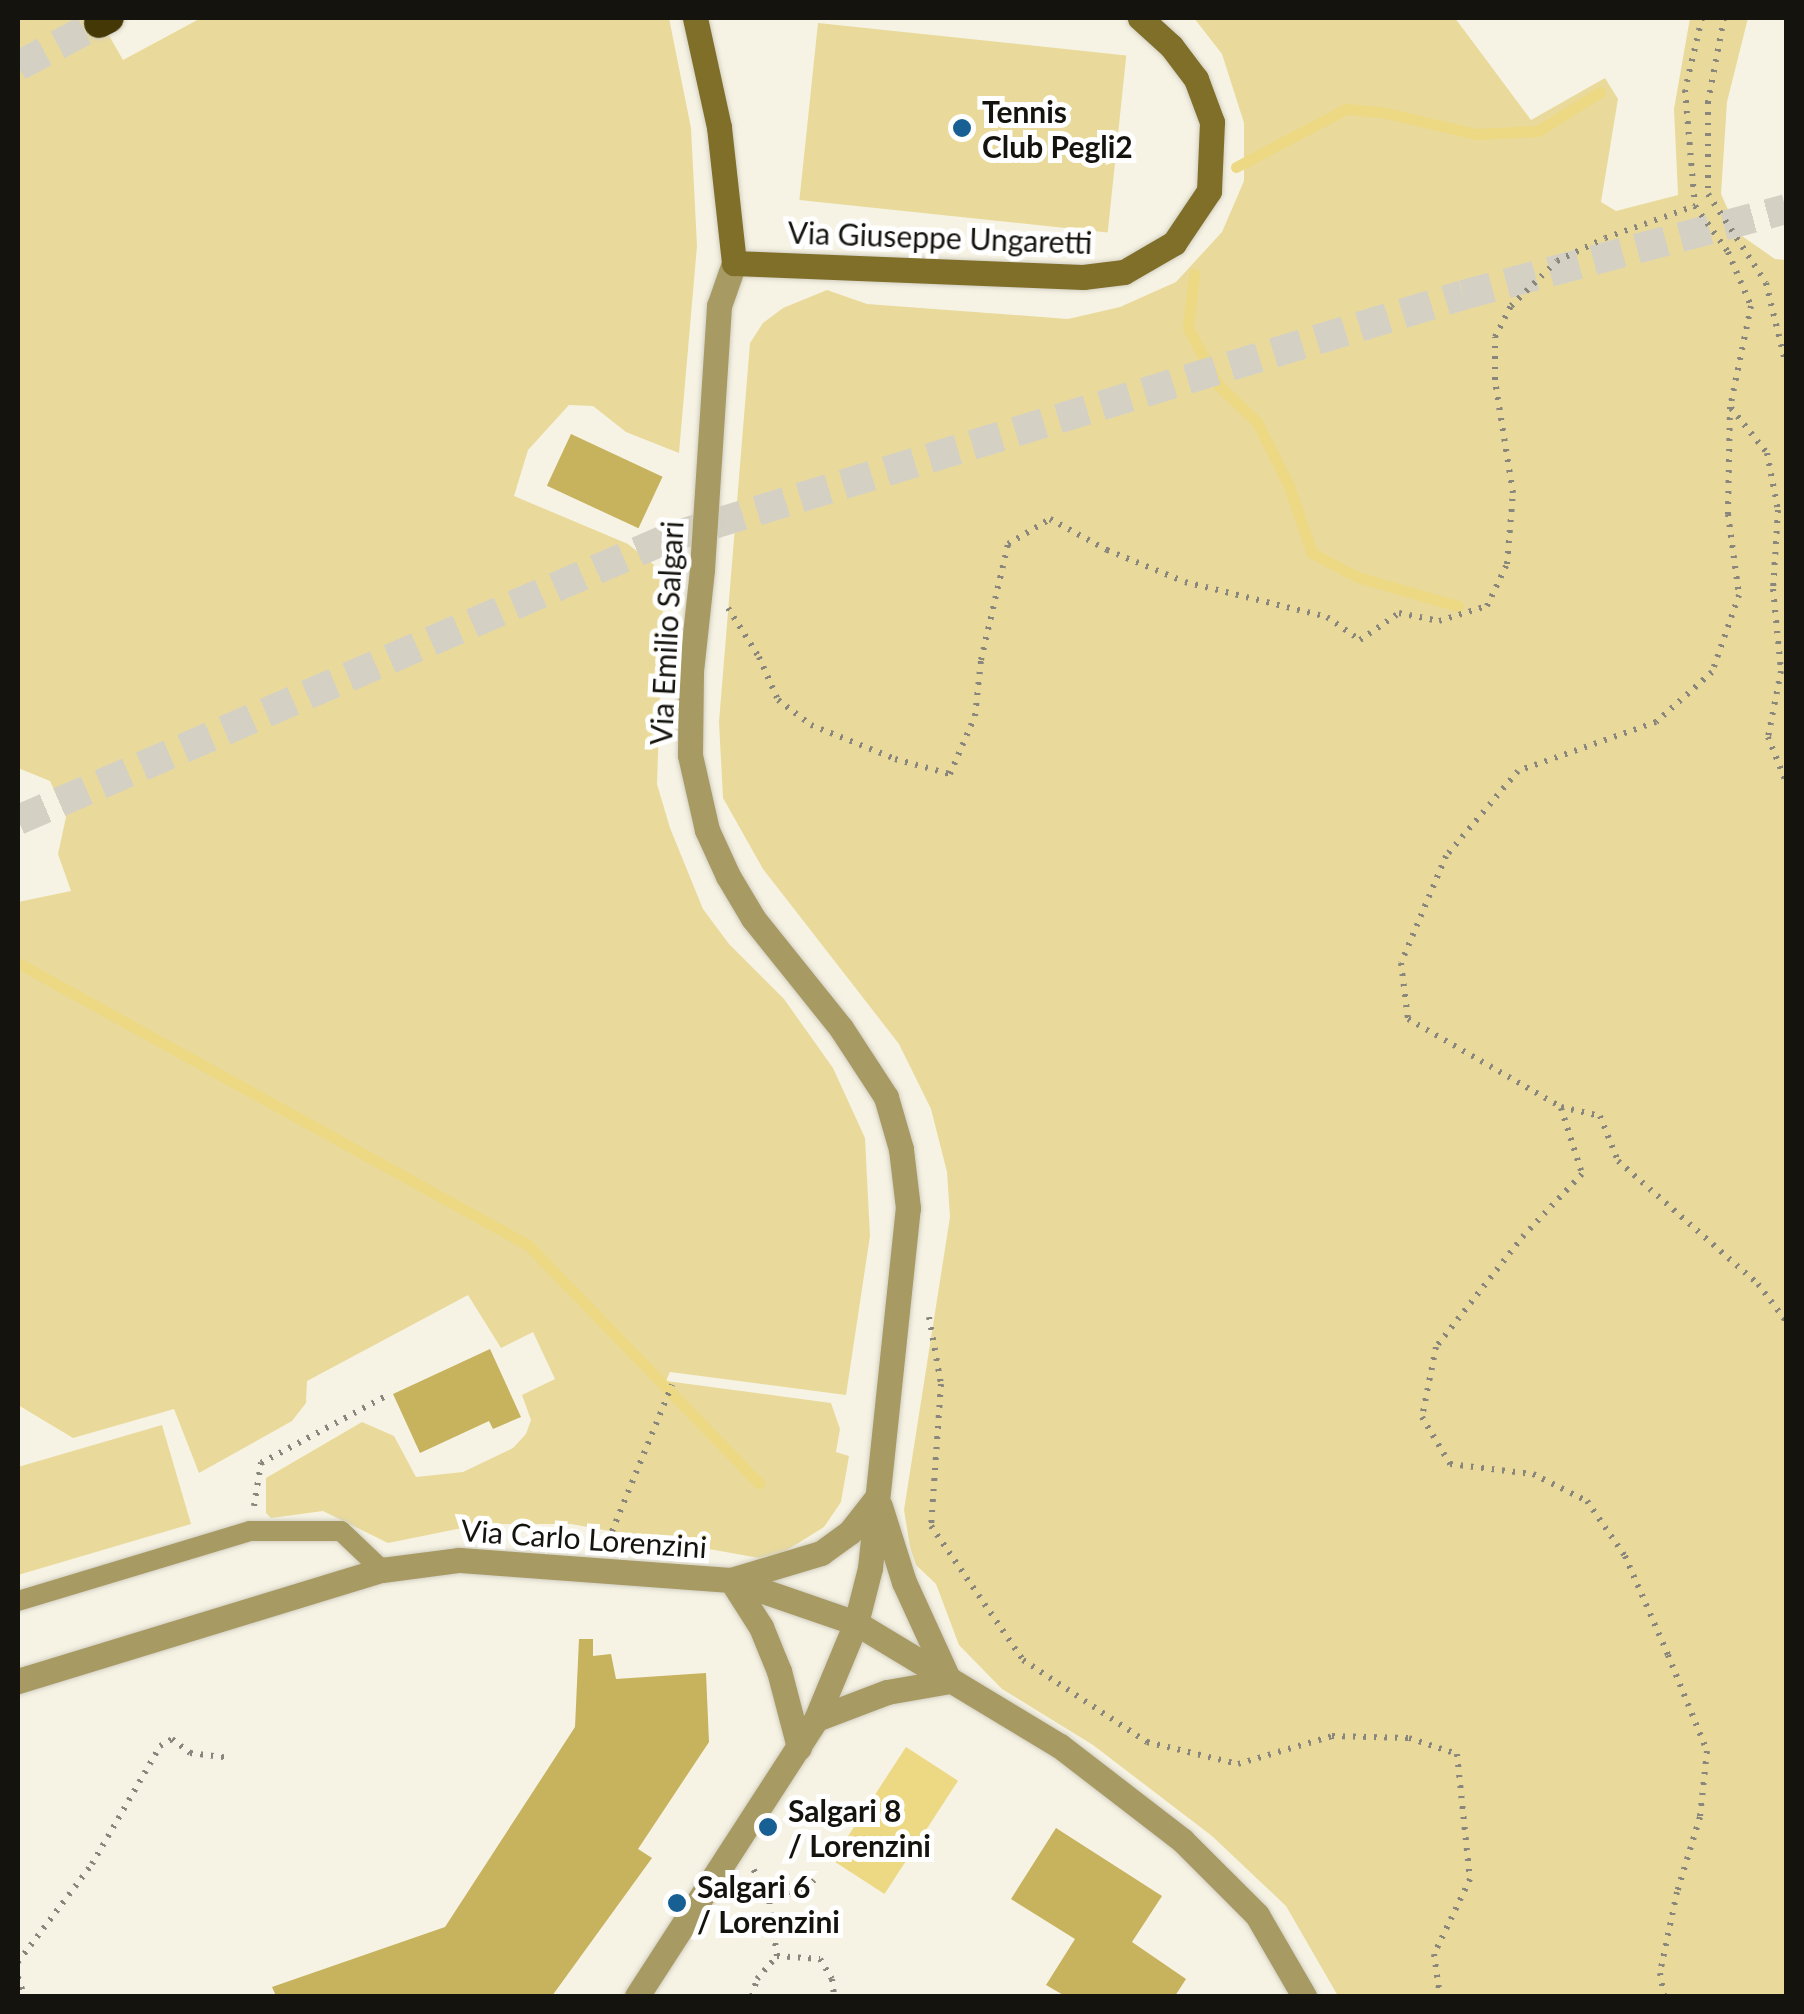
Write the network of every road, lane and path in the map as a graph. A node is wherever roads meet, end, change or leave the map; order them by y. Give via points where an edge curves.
1 (695, 18) edge
2 (1140, 18) edge
3 (1702, 18) edge
4 (1724, 18) edge
5 (1695, 206) junction
6 (734, 263) junction
7 (1786, 365) edge
8 (1730, 407) junction
9 (702, 569) junction
10 (1786, 782) edge
11 (1561, 1107) junction
12 (926, 1298) dead end
13 (1786, 1320) edge
14 (672, 1385) dead end
15 (384, 1397) dead end
16 (878, 1496) junction
17 (250, 1531) junction
18 (598, 1567) junction
19 (382, 1570) junction
20 (732, 1580) junction
21 (18, 1601) edge
22 (856, 1624) junction
23 (18, 1680) edge
24 (950, 1681) junction
25 (816, 1719) junction
26 (798, 1748) junction
27 (228, 1758) dead end
28 (731, 1849) junction
29 (814, 1880) dead end
30 (770, 1900) junction
31 (777, 1956) junction
32 (18, 1962) edge
33 (18, 1976) edge
34 (24, 1996) edge
35 (637, 1996) edge
36 (752, 1996) edge
37 (834, 1996) edge
38 (1304, 1996) edge
39 (1440, 1996) edge
40 (1664, 1996) edge

1 - 6 street, Via Emilio Salgari via 719,126
2 - 6 street, Via Giuseppe Ungaretti via 1196,79 1212,122 1209,191 1174,243 1124,272 1083,277
3 - 5 path via 1685,90
4 - 7 path via 1708,102 1708,194 1766,283
5 - 8 path via 1728,252 1751,306
5 - 9 path via 1558,261 1510,306 1496,337 1495,380 1513,493 1508,564 1488,606 1439,620 1398,612 1360,640 1327,617 1185,582 1050,519 1008,544 981,660 976,716 950,774 826,734 778,700 759,657
6 - 9 street, Via Emilio Salgari via 720,306
8 - 10 path via 1767,453 1778,510 1773,589 1781,671 1768,737
8 - 11 path via 1728,514 1739,595 1712,672 1656,722 1518,771 1446,856 1402,963 1408,1019
9 - 16 street, Via Emilio Salgari via 690,671 690,755 707,830 752,918 886,1098 901,1150 908,1208
11 - 13 path via 1600,1116 1618,1161 1758,1284
11 - 40 path via 1582,1174 1524,1234 1436,1347 1422,1417 1450,1464 1533,1474 1587,1502 1624,1556 1668,1655 1707,1751 1700,1817 1660,1972
12 - 39 path via 941,1384 931,1526 1023,1660 1147,1742 1238,1764 1332,1736 1408,1738 1457,1754 1470,1880 1434,1954
14 - 18 path
15 - 17 path via 261,1463
16 - 20 street via 850,1532 822,1553
16 - 22 street, Via Emilio Salgari
16 - 24 street, Via Emilio Salgari via 904,1582
17 - 19 lane via 342,1531
17 - 21 lane
18 - 19 street, Via Carlo Lorenzini via 459,1560
18 - 20 street, Via Carlo Lorenzini
19 - 23 street, Via Carlo Lorenzini
20 - 22 street, Via Carlo Lorenzini
20 - 26 street via 779,1671
22 - 24 street
22 - 25 street, Via Emilio Salgari
24 - 25 street via 886,1692
24 - 38 street via 1060,1746 1182,1840 1257,1915
25 - 26 street, Via Emilio Salgari
26 - 28 street, Via Emilio Salgari
27 - 32 path via 190,1753 172,1739 160,1746 92,1864
28 - 30 path via 759,1875
28 - 35 street, Via Emilio Salgari
29 - 30 path
30 - 31 path
31 - 36 path
31 - 37 path via 820,1959
33 - 34 path

